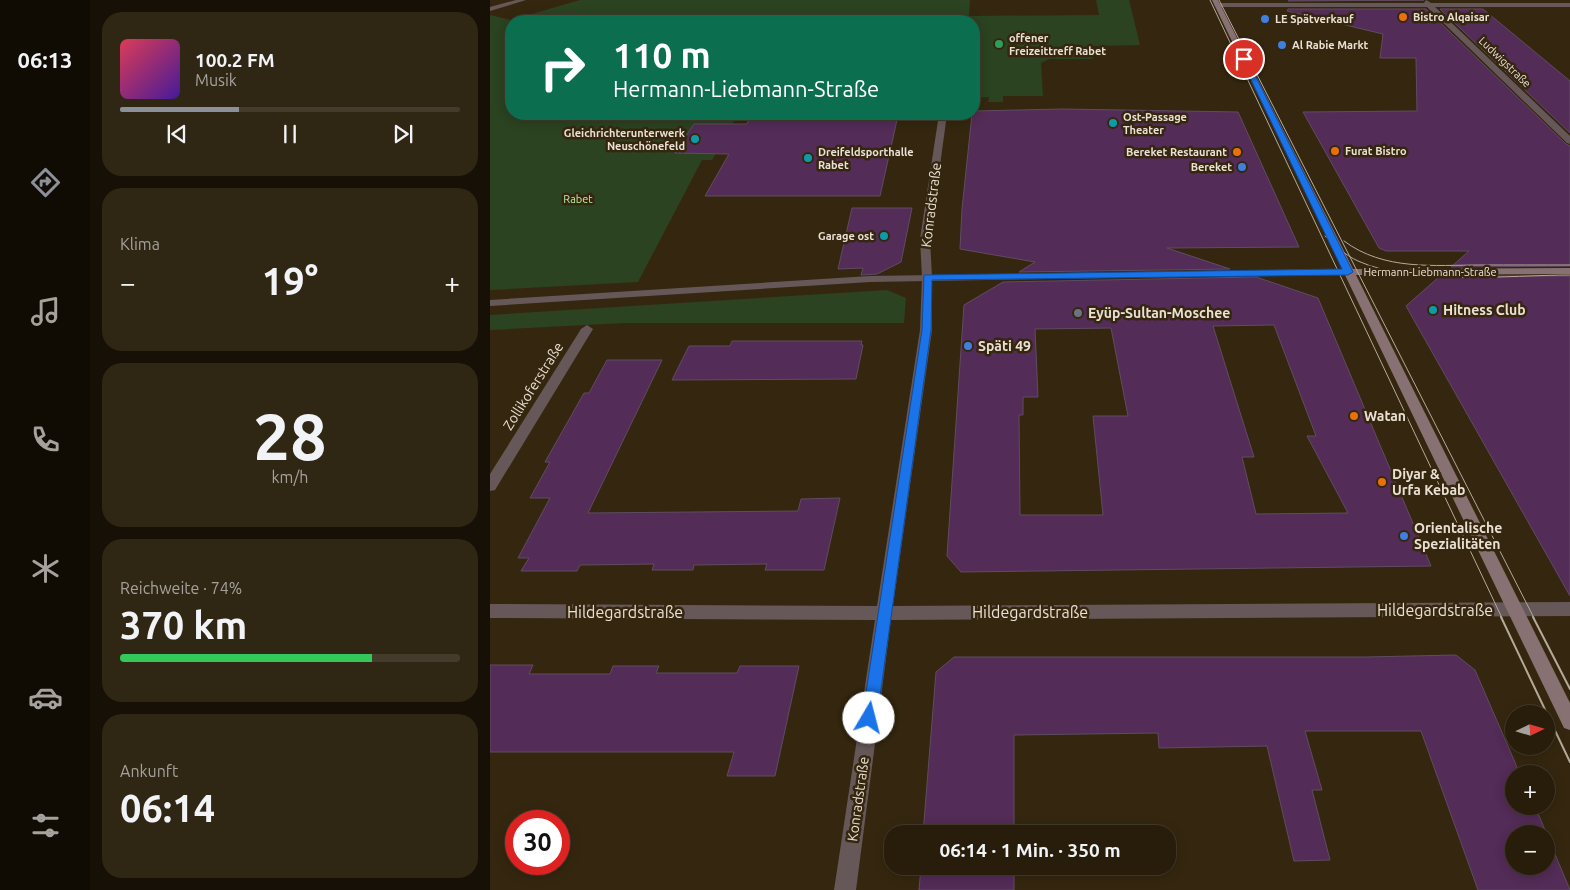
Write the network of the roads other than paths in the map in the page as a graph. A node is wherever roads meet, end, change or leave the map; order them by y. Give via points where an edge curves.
1 (523, 0) edge
2 (1216, 2) edge
3 (1427, 3) edge
4 (1570, 5) edge
5 (490, 9) edge
6 (942, 120) edge
7 (1570, 141) edge
8 (1348, 272) junction
9 (1570, 272) edge
10 (927, 277) junction
11 (490, 303) edge
12 (587, 329) dead end
13 (490, 486) edge
14 (1516, 609) junction
15 (1570, 609) edge
16 (490, 612) edge
17 (884, 613) junction
18 (1570, 722) edge
19 (846, 890) edge

1 - 5 street
2 - 3 street
2 - 8 main road
3 - 4 street
3 - 7 street, Ludwigstraße
6 - 10 street, Konradstraße via 925,239
8 - 9 main road, Hermann-Liebmann-Straße
8 - 10 street, Hermann-Liebmann-Straße
8 - 14 main road
10 - 11 street, Hermann-Liebmann-Straße
10 - 17 street, Konradstraße via 926,330
12 - 13 street, Zollikoferstraße
14 - 15 street, Hildegardstraße
14 - 17 street, Hildegardstraße
14 - 18 main road
16 - 17 street, Hildegardstraße
17 - 19 street, Konradstraße

